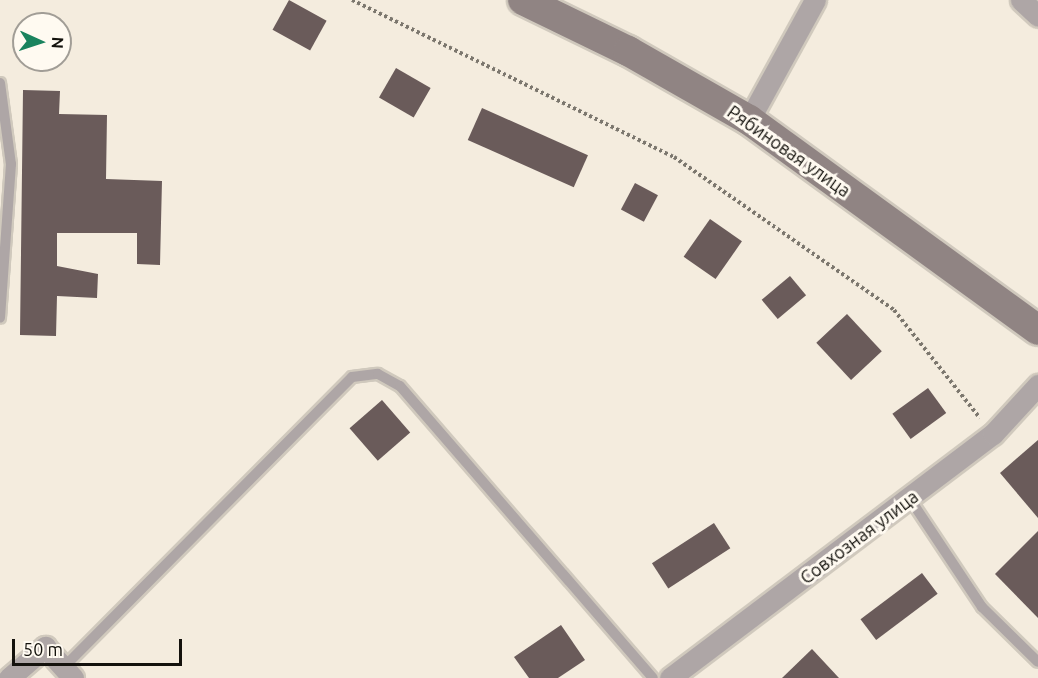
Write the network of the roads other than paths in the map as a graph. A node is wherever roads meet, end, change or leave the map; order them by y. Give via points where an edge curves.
1 (523, 0) edge
2 (815, 0) edge
3 (1021, 0) edge
4 (1038, 16) edge
5 (0, 83) edge
6 (749, 120) junction
7 (0, 318) edge
8 (1038, 330) edge
9 (1038, 385) edge
10 (910, 499) junction
11 (1038, 662) edge
12 (69, 672) edge
13 (9, 678) edge
14 (653, 678) edge
15 (670, 678) edge

1 - 6 main road, Рябиновая улица via 628,51
2 - 6 street
3 - 4 street
5 - 7 lane via 10,164
6 - 8 main road, Рябиновая улица
9 - 10 street, Совхозная улица via 993,434
10 - 11 lane via 982,607
10 - 15 street, Совхозная улица
12 - 13 street via 45,647
12 - 14 lane via 352,377 378,374 400,386

